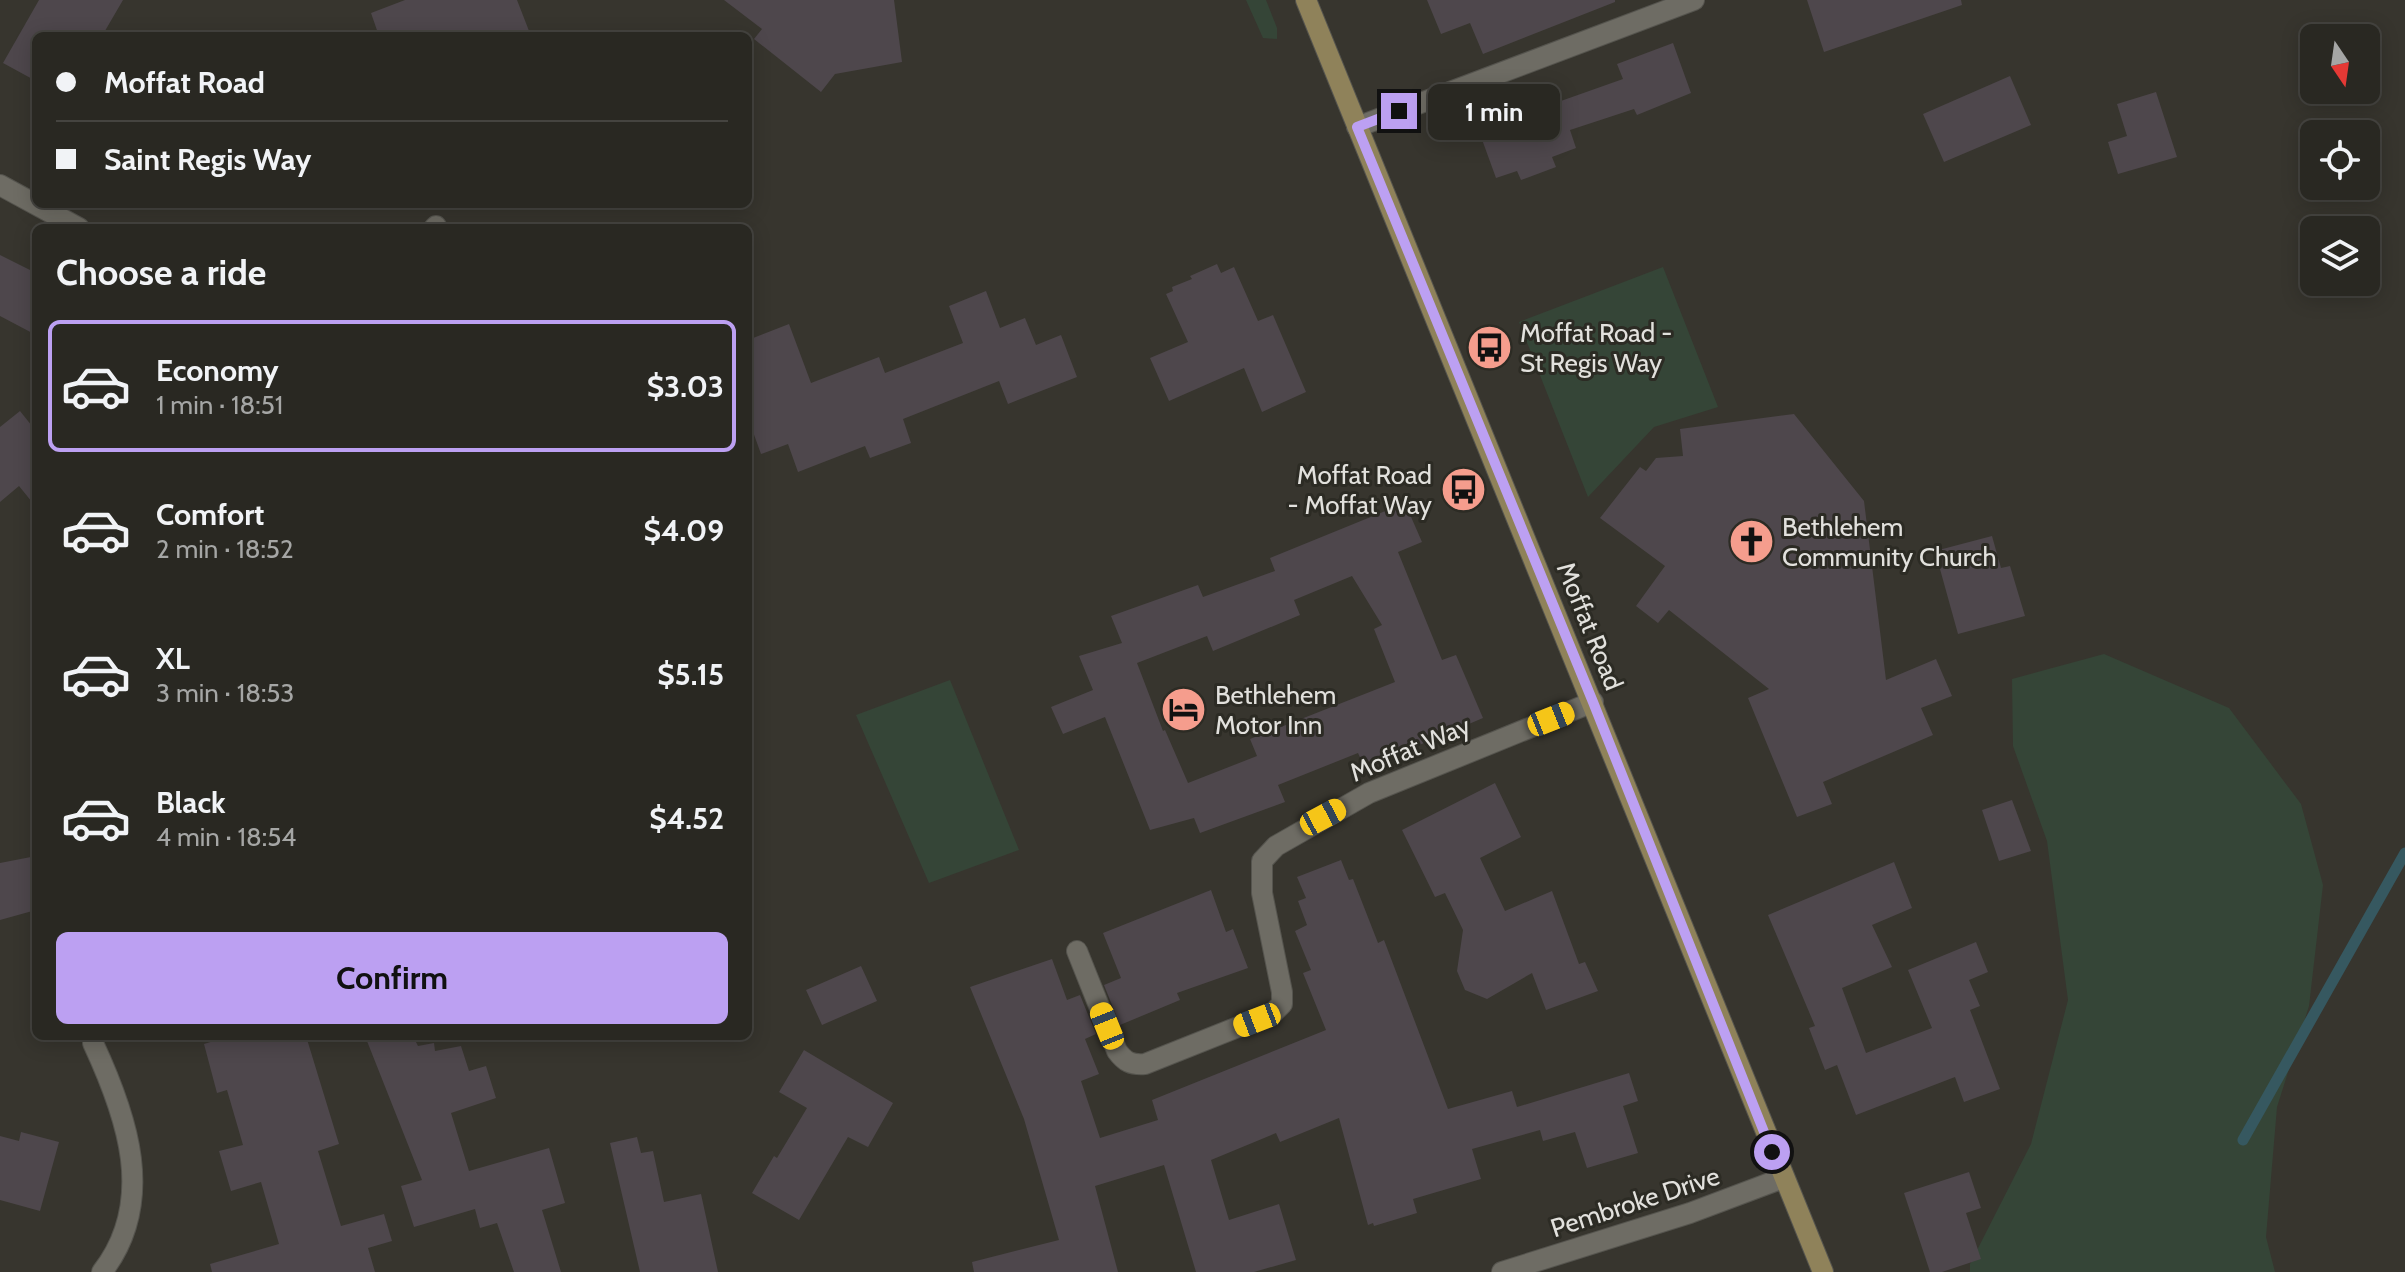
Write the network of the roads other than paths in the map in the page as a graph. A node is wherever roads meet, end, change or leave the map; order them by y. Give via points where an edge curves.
1 (1306, 0) edge
2 (1694, 0) edge
3 (1357, 127) junction
4 (0, 185) edge
5 (32, 202) edge
6 (42, 208) edge
7 (72, 224) edge
8 (1593, 702) junction
9 (1077, 951) dead end
10 (93, 1043) dead end
11 (1783, 1178) junction
12 (102, 1272) edge
13 (1502, 1272) edge
14 (1823, 1272) edge

1 - 3 main road, Moffat Road
2 - 3 street
3 - 8 main road, Moffat Road
4 - 5 street
6 - 7 street
8 - 9 street, Moffat Way via 1369,793 1276,846 1262,861 1262,893 1282,992 1282,1004 1273,1013 1135,1065 1117,1051
8 - 11 main road, Moffat Road
10 - 12 street via 124,1118 133,1181 126,1230
11 - 13 street, Pembroke Drive
11 - 14 main road, Moffat Road

